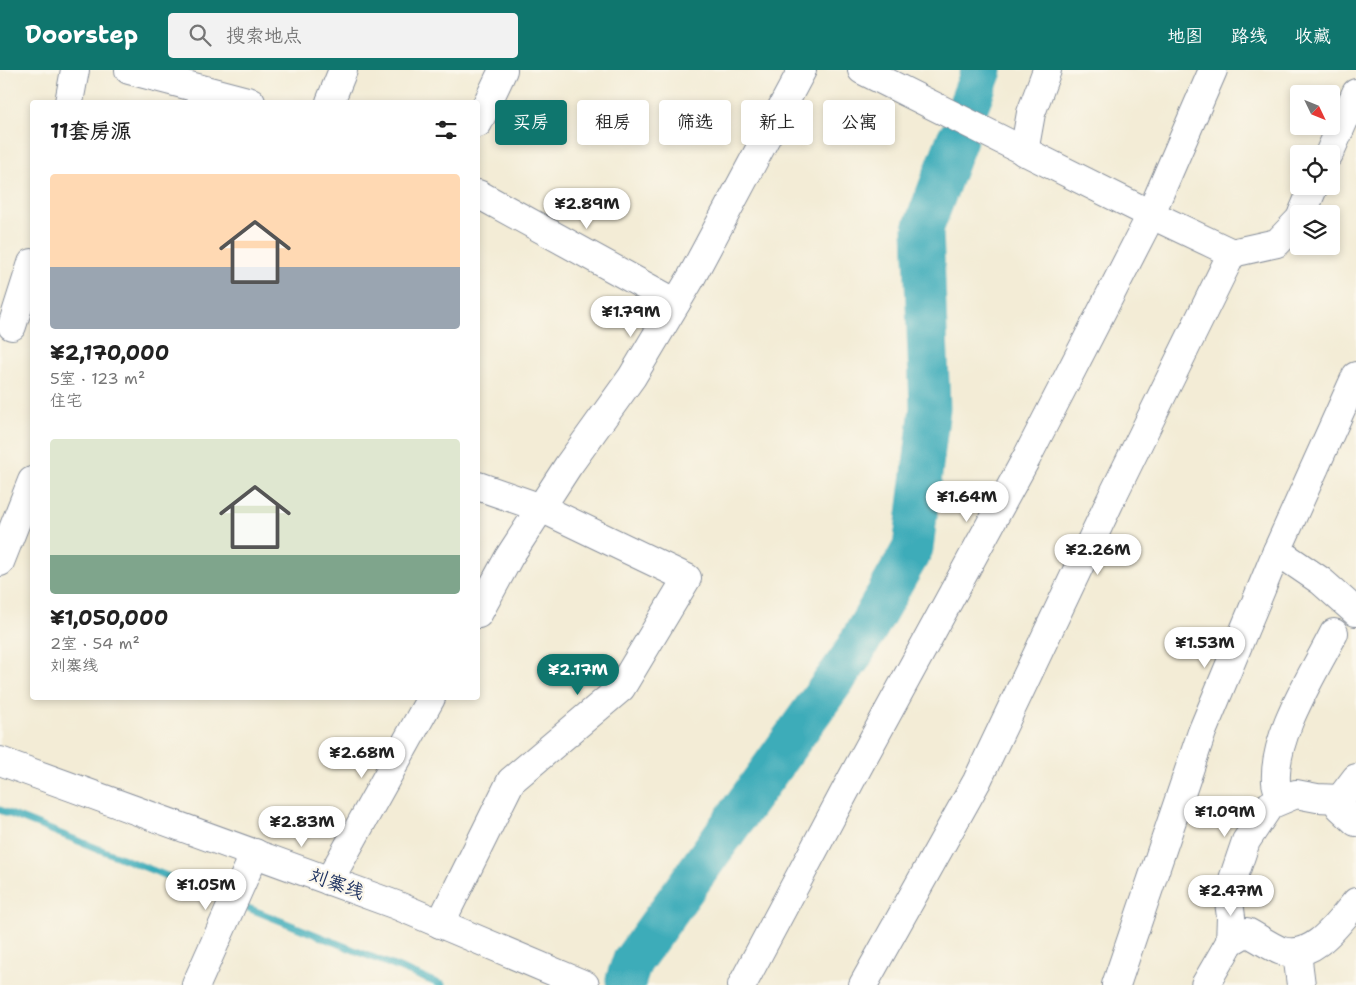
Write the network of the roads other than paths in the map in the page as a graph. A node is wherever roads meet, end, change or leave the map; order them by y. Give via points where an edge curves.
1 (76, 70) edge
2 (129, 70) edge
3 (343, 70) edge
4 (503, 70) edge
5 (802, 70) edge
6 (862, 70) edge
7 (1047, 70) edge
8 (1213, 70) edge
9 (192, 78) edge
10 (1356, 93) edge
11 (69, 100) edge
12 (246, 100) edge
13 (331, 100) edge
14 (480, 119) edge
15 (1333, 145) edge
16 (1024, 152) junction
17 (480, 195) edge
18 (1150, 214) junction
19 (1290, 229) edge
20 (1232, 253) junction
21 (30, 271) edge
22 (676, 303) junction
23 (15, 328) edge
24 (1356, 376) edge
25 (30, 486) edge
26 (480, 487) edge
27 (541, 508) junction
28 (1276, 551) junction
29 (0, 562) edge
30 (480, 610) edge
31 (1356, 612) edge
32 (1334, 633) dead end
33 (430, 700) edge
34 (0, 761) edge
35 (1356, 778) edge
36 (1340, 799) junction
37 (1284, 800) junction
38 (1356, 822) edge
39 (255, 853) junction
40 (329, 881) junction
41 (1356, 902) edge
42 (440, 924) junction
43 (1230, 942) junction
44 (1297, 953) junction
45 (196, 985) edge
46 (585, 985) edge
47 (742, 985) edge
48 (863, 985) edge
49 (1116, 985) edge
50 (1204, 985) edge
51 (1301, 985) edge

1 - 11 street
2 - 9 street
3 - 13 street
4 - 14 street
5 - 22 street
6 - 16 street
7 - 16 street via 1031,113
8 - 18 street
9 - 12 street
10 - 15 street
16 - 18 street
17 - 22 street
18 - 20 street
18 - 47 street via 1027,456
19 - 20 street via 1277,243
20 - 48 street via 977,781
21 - 23 street
22 - 27 street via 632,377
24 - 28 street
25 - 29 street
26 - 27 street
27 - 30 street
27 - 42 street via 687,578 622,688 511,781
28 - 31 street via 1321,581
28 - 49 street via 1202,732
32 - 37 street via 1289,720 1278,756 1276,784
33 - 40 street
34 - 39 street, 刘寨线
35 - 36 street
36 - 37 street via 1296,794
36 - 38 street via 1340,807
37 - 43 street via 1270,806 1246,841 1228,894
39 - 40 street, 刘寨线
39 - 45 street
40 - 42 street, 刘寨线
41 - 44 street via 1316,945
42 - 46 street, 刘寨线
43 - 44 street via 1247,932 1280,951
43 - 50 street
44 - 51 street

